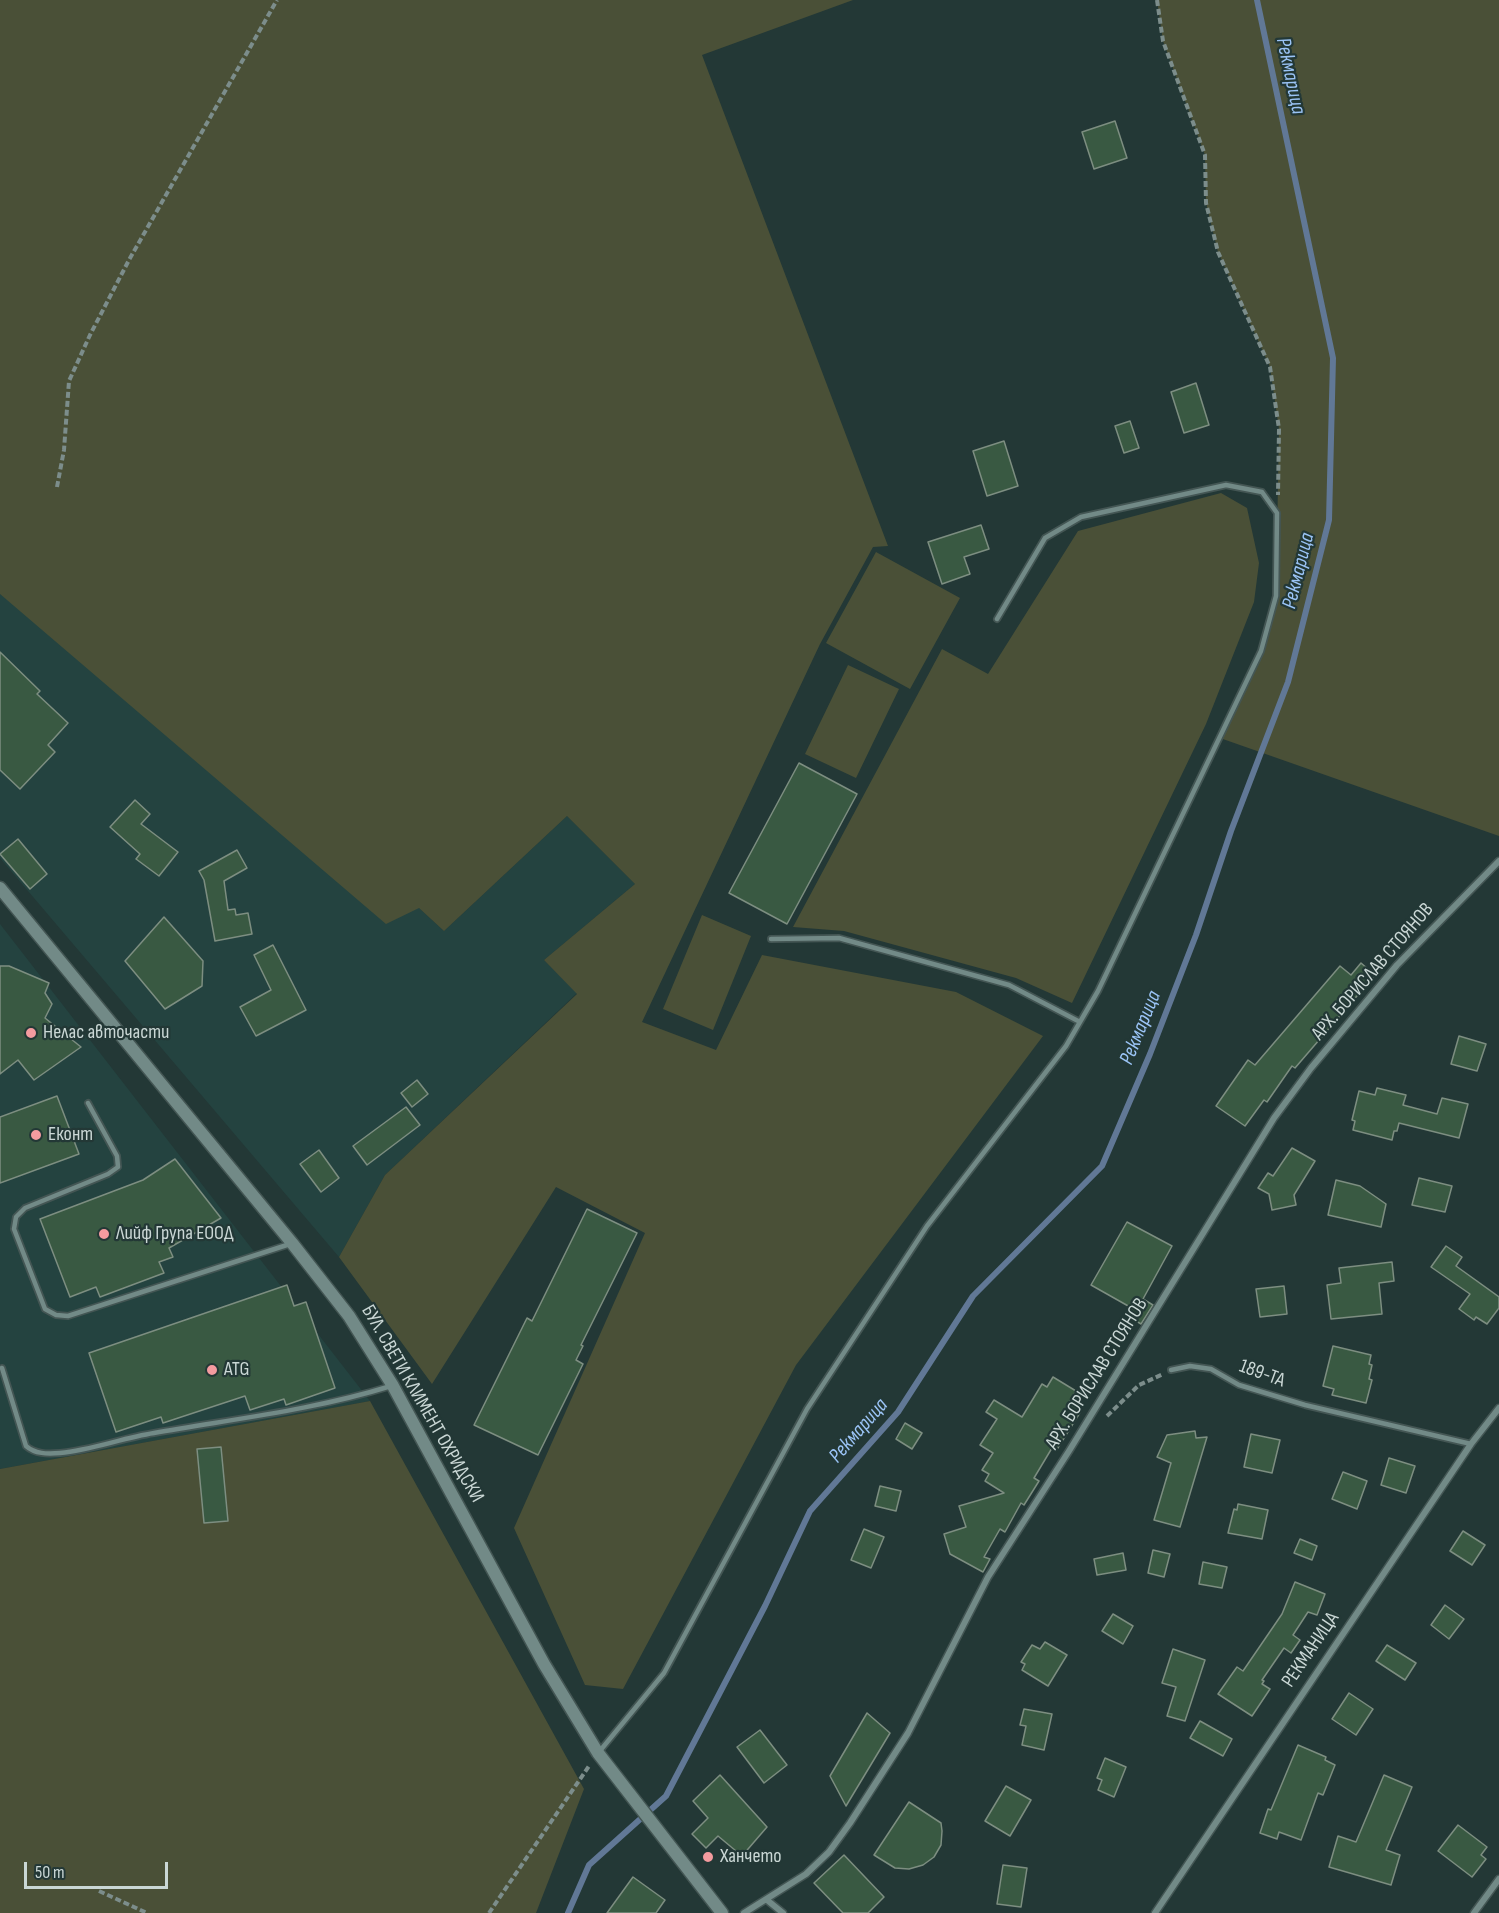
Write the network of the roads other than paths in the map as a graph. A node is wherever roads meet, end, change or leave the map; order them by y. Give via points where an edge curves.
1 (997, 619) dead end
2 (1499, 861) edge
3 (0, 888) edge
4 (771, 939) dead end
5 (1080, 1023) junction
6 (88, 1103) dead end
7 (292, 1243) junction
8 (2, 1368) dead end
9 (1171, 1370) road end
10 (393, 1386) junction
11 (1499, 1408) edge
12 (1471, 1444) junction
13 (598, 1753) junction
14 (1499, 1879) edge
15 (767, 1900) junction
16 (723, 1913) edge
17 (744, 1913) edge
18 (783, 1913) edge
19 (1155, 1913) edge
20 (1474, 1913) edge

1 - 5 lane via 1045,538 1081,517 1226,485 1262,492 1277,513 1276,597 1261,651
2 - 15 street, АРХ. БОРИСЛАВ СТОЯНОВ via 1397,965 1274,1118 988,1577 908,1733 850,1823 829,1852 806,1874
3 - 7 main road, БУЛ. СВЕТИ КЛИМЕНТ ОХРИДСКИ
4 - 5 lane via 839,938 862,944 1009,985
5 - 13 lane via 927,1226 807,1409 664,1673
6 - 7 lane via 117,1156 118,1167 25,1208 16,1217 14,1229 45,1309 68,1316
7 - 10 main road, БУЛ. СВЕТИ КЛИМЕНТ ОХРИДСКИ via 349,1316
8 - 10 lane via 26,1446 40,1453 60,1453 349,1399
9 - 12 lane, 189-ТА via 1190,1366 1211,1369 1239,1385 1305,1405
10 - 13 main road, БУЛ. СВЕТИ КЛИМЕНТ ОХРИДСКИ via 544,1664
11 - 12 street, РЕКМАНИЦА
12 - 19 street, РЕКМАНИЦА
13 - 16 main road, БУЛ. СВЕТИ КЛИМЕНТ ОХРИДСКИ
14 - 20 street
15 - 17 street, АРХ. БОРИСЛАВ СТОЯНОВ
15 - 18 street

